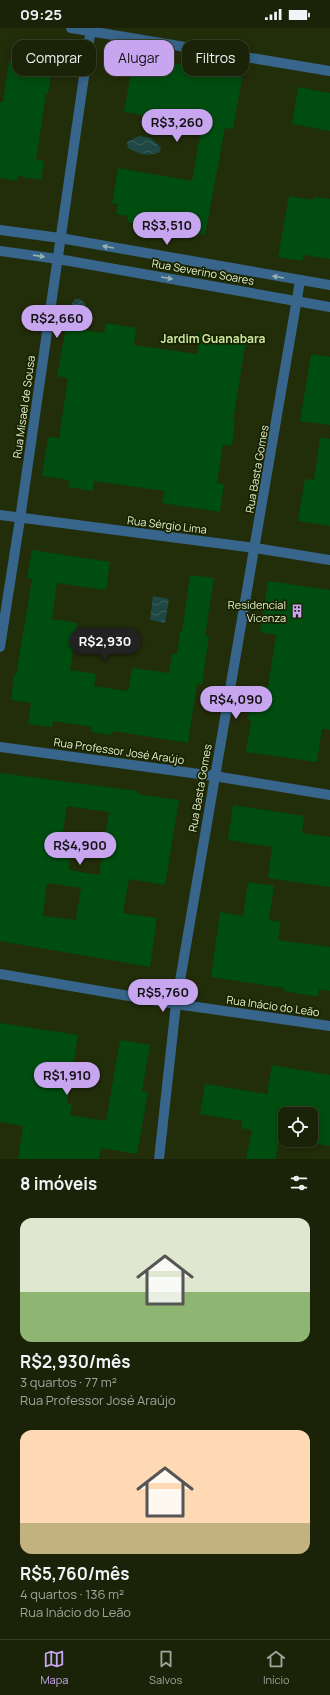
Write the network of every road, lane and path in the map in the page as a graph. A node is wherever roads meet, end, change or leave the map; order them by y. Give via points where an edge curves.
1 (71, 28) edge
2 (91, 30) edge
3 (330, 71) edge
4 (0, 230) edge
5 (60, 238) junction
6 (0, 251) edge
7 (58, 258) junction
8 (300, 281) junction
9 (330, 285) edge
10 (297, 301) junction
11 (330, 307) edge
12 (0, 515) edge
13 (20, 519) junction
14 (255, 548) junction
15 (330, 560) edge
16 (0, 647) edge
17 (0, 747) edge
18 (214, 776) junction
19 (330, 795) edge
20 (0, 974) edge
21 (176, 1004) junction
22 (330, 1026) edge
23 (159, 1159) edge

1 - 2 street
2 - 3 street
2 - 5 street, Rua Misael de Sousa
4 - 5 street, Rua Severino Soares
5 - 7 street, Rua Misael de Sousa
8 -> 5 street, Rua Severino Soares
6 -> 7 street, Rua Severino Soares
7 -> 10 street, Rua Severino Soares
7 - 13 street, Rua Misael de Sousa
8 - 9 street, Rua Severino Soares
8 - 10 street, Rua Basta Gomes
10 - 11 street, Rua Severino Soares
10 - 14 street, Rua Basta Gomes
12 - 13 street, Rua Sérgio Lima
13 - 14 street, Rua Sérgio Lima
13 - 16 street, Rua Misael de Sousa
14 - 15 street, Rua Sérgio Lima
14 - 18 street, Rua Basta Gomes
17 - 18 street, Rua Professor José Araújo
18 - 19 street, Rua Professor José Araújo
18 - 21 street, Rua Basta Gomes
20 - 21 street, Rua Inácio do Leão
21 - 22 street, Rua Inácio do Leão
21 - 23 street, Rua Basta Gomes

